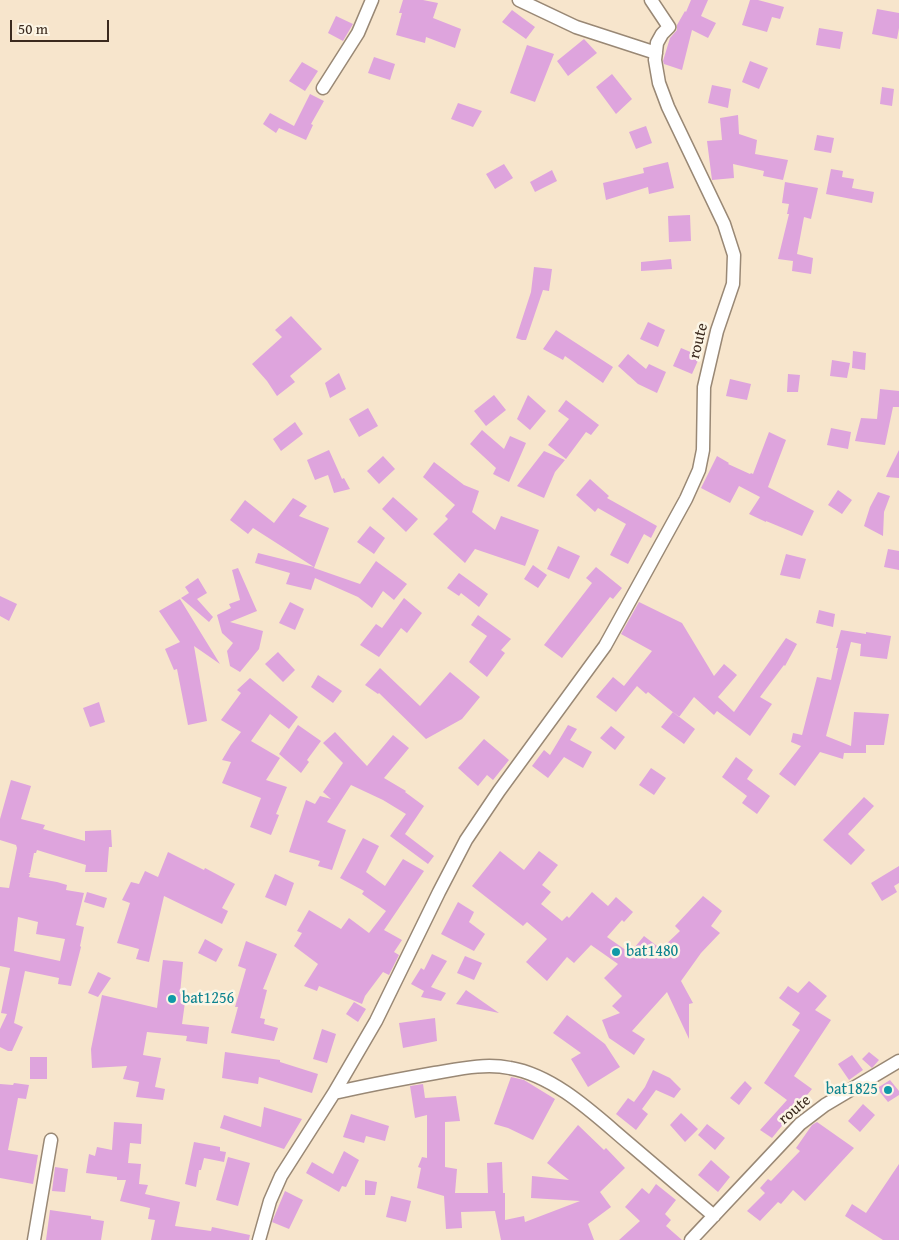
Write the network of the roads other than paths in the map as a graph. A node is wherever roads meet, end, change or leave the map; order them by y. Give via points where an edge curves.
1 (372, 0) edge
2 (519, 0) edge
3 (650, 0) edge
4 (656, 53) junction
5 (323, 88) dead end
6 (899, 1061) edge
7 (334, 1093) junction
8 (50, 1140) dead end
9 (714, 1216) junction
10 (34, 1240) edge
11 (259, 1240) edge
12 (691, 1240) edge

1 - 5 street via 358,33
2 - 4 street via 576,27
3 - 4 street via 670,27 660,39
4 - 7 street, route via 659,84 668,108 724,224 734,255 735,271 704,387 703,450 699,470 605,646 498,791 466,840 376,1021
6 - 9 street, route via 800,1124
7 - 9 street via 486,1066 527,1072 576,1098
7 - 11 street, route via 281,1176
8 - 10 street
9 - 12 street, route

